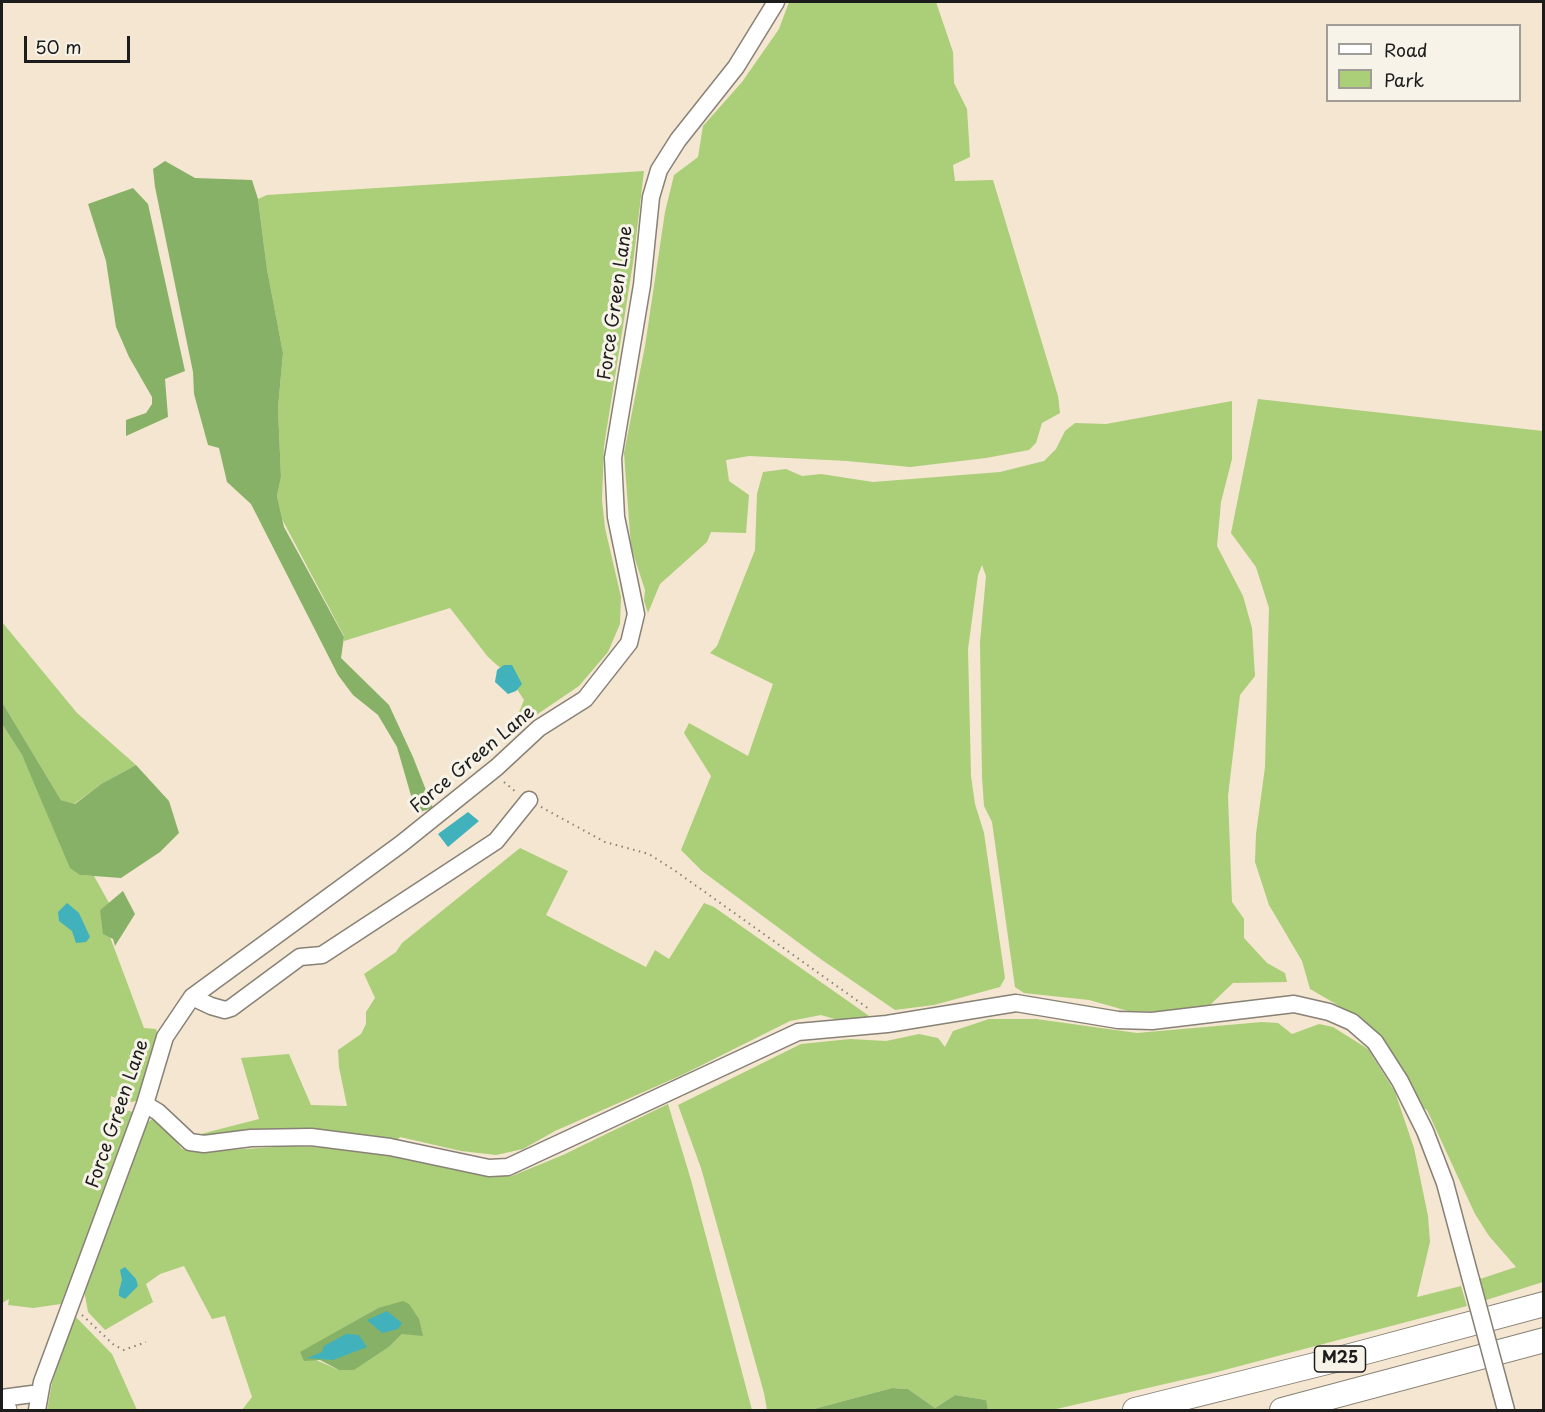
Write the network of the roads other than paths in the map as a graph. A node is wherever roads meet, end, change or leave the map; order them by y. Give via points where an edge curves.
1 (776, 2) edge
2 (530, 800) road end
3 (192, 997) junction
4 (145, 1104) junction
5 (1544, 1304) edge
6 (1544, 1340) edge
7 (40, 1393) junction
8 (2, 1400) edge
9 (1504, 1403) edge
10 (6, 1410) edge
11 (38, 1410) edge
12 (1135, 1410) edge
13 (1282, 1410) edge

1 - 3 street, Force Green Lane via 736,68 658,170 651,197 642,285 613,458 616,517 636,614 629,643 585,699 539,728 383,858
2 - 3 street via 496,841 322,955 300,957 225,1010
3 - 4 street, Force Green Lane via 165,1037
4 - 7 street, Force Green Lane
4 - 9 street, bridge via 190,1142 311,1137 390,1147 489,1168 508,1167 798,1032 887,1024 1016,1004 1152,1022 1294,1004 1352,1022 1375,1042 1400,1081 1445,1183
5 - 12 highway, M25
6 - 13 highway, M25
7 - 8 street
7 - 11 street, Force Green Lane
8 - 10 main road

